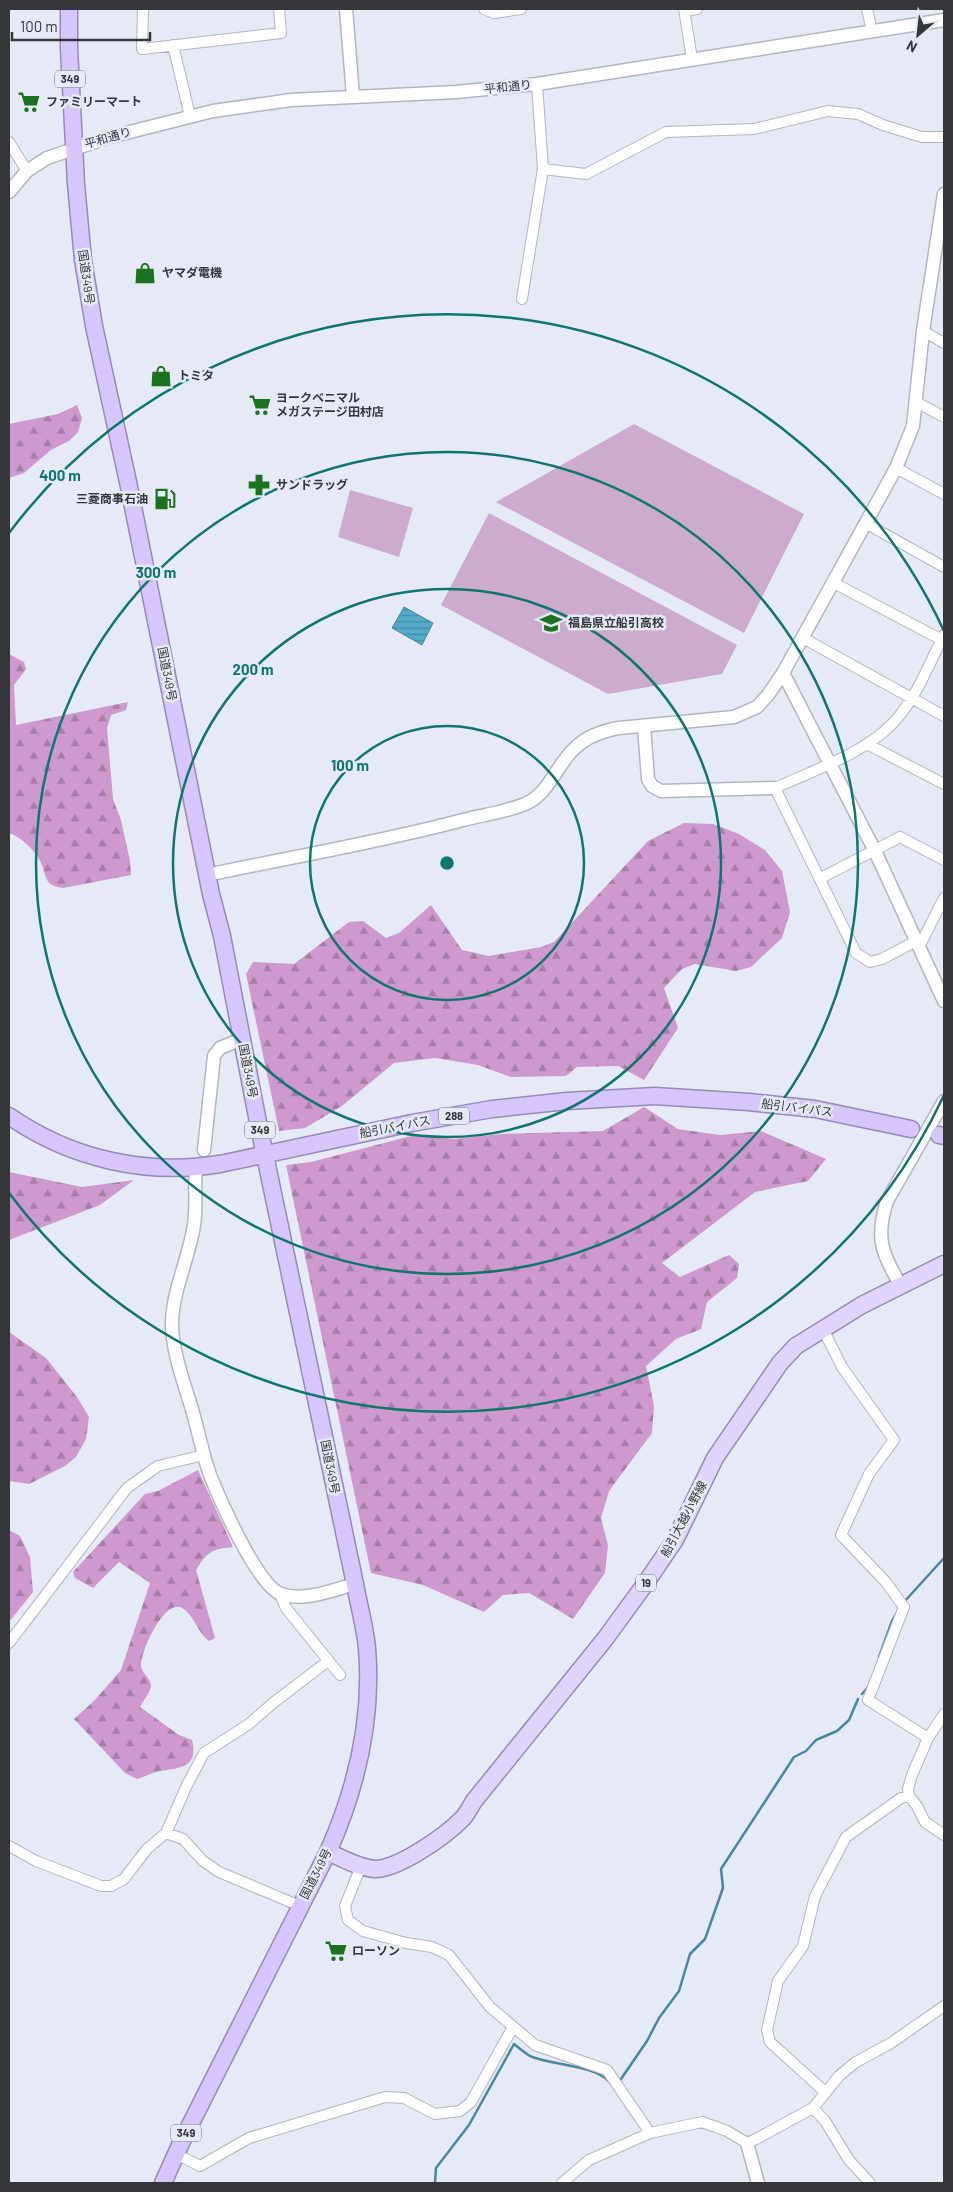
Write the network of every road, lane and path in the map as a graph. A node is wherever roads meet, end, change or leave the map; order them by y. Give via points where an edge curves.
1 (69, 9) edge
2 (143, 9) edge
3 (279, 9) edge
4 (346, 9) edge
5 (484, 9) edge
6 (521, 9) edge
7 (696, 9) edge
8 (867, 9) edge
9 (685, 10) edge
10 (944, 20) edge
11 (872, 31) junction
12 (173, 45) junction
13 (692, 59) junction
14 (537, 84) junction
15 (353, 96) junction
16 (190, 116) junction
17 (944, 137) edge
18 (9, 142) edge
19 (73, 149) junction
20 (543, 169) junction
21 (27, 171) junction
22 (9, 192) edge
23 (944, 194) edge
24 (522, 299) dead end
25 (923, 331) junction
26 (944, 343) edge
27 (916, 402) junction
28 (944, 417) edge
29 (896, 468) junction
30 (944, 494) edge
31 (864, 523) junction
32 (944, 567) edge
33 (832, 582) junction
34 (803, 638) junction
35 (943, 639) edge
36 (783, 673) junction
37 (911, 698) junction
38 (944, 716) edge
39 (644, 726) junction
40 (867, 744) junction
41 (830, 763) junction
42 (944, 784) edge
43 (775, 788) junction
44 (874, 851) junction
45 (944, 860) edge
46 (208, 875) junction
47 (821, 878) junction
48 (944, 898) edge
49 (917, 944) junction
50 (944, 1001) edge
51 (242, 1039) junction
52 (944, 1101) edge
53 (9, 1116) edge
54 (911, 1129) dead end
55 (204, 1150) dead end
56 (265, 1154) junction
57 (196, 1168) junction
58 (944, 1264) edge
59 (901, 1286) junction
60 (823, 1329) junction
61 (204, 1455) junction
62 (355, 1584) junction
63 (280, 1594) junction
64 (9, 1643) edge
65 (328, 1661) junction
66 (340, 1675) dead end
67 (944, 1714) edge
68 (928, 1738) junction
69 (908, 1796) junction
70 (166, 1833) junction
71 (944, 1835) edge
72 (9, 1846) edge
73 (328, 1852) junction
74 (361, 1866) junction
75 (300, 1906) junction
76 (944, 2006) edge
77 (513, 2027) junction
78 (825, 2092) junction
79 (813, 2108) junction
80 (650, 2133) junction
81 (747, 2143) junction
82 (176, 2154) junction
83 (163, 2183) edge
84 (562, 2183) edge
85 (758, 2183) edge
86 (870, 2183) edge

1 - 19 highway, 国道349号 / 349
2 - 12 street via 142,49
3 - 12 street via 281,33
4 - 15 street
5 - 6 street via 494,13
7 - 9 street
8 - 11 street
9 - 13 street
10 - 11 street, 平和通り
11 - 13 street, 平和通り
12 - 16 street
13 - 14 street, 平和通り
14 - 15 street, 平和通り via 456,92
14 - 20 street
15 - 16 street, 平和通り via 282,101
16 - 19 street, 平和通り
17 - 20 street via 922,137 883,126 858,114 828,111 754,129 666,132 586,174
18 - 21 street
19 - 21 street, 平和通り via 47,158
19 - 46 highway, 国道349号 / 349 via 82,252 94,326
20 - 24 street
21 - 22 street, 平和通り
23 - 25 street
25 - 26 street
25 - 27 street
27 - 28 street
27 - 29 street via 913,426
29 - 30 street
29 - 31 street
31 - 32 street
31 - 33 street
33 - 34 street
33 - 35 street
34 - 36 street
34 - 37 street
35 - 37 street
36 - 39 street via 763,701 744,714 707,721
36 - 41 street
37 - 38 street
37 - 40 street via 892,724
39 - 43 street via 648,779 661,792
39 - 46 street via 603,731 589,738 574,748 553,778 528,802 499,814
40 - 41 street
40 - 42 street
41 - 43 street
41 - 44 street
43 - 47 street
44 - 45 street via 900,837
44 - 47 street
44 - 49 street
46 - 51 highway, 国道349号 / 349
47 - 49 street via 856,953 863,959 870,962 882,959
48 - 49 street
49 - 50 street
51 - 55 street via 226,1044 214,1056
51 - 56 highway, 国道349号 / 349
52 - 59 street via 883,1214 882,1247 886,1262
53 - 57 highway, 船引バイパス / 288 via 60,1145 99,1158 148,1168
54 - 56 highway, 船引バイパス / 288 via 815,1109 655,1096 492,1109
56 - 57 highway, 船引バイパス / 288
56 - 62 highway, 国道349号 / 349
57 - 61 street via 194,1223 172,1328 178,1366
58 - 59 main road, 船引大越小野線 / 19
59 - 60 main road, 船引大越小野線 / 19
60 - 68 street via 842,1367 894,1440 869,1474 840,1535 885,1581 904,1608 868,1700
60 - 74 main road, 船引大越小野線 / 19 via 796,1346 780,1363 715,1458 675,1540 648,1580 462,1819 395,1864 372,1869
61 - 63 street via 224,1509 242,1543 265,1580
61 - 64 street via 158,1466 127,1488
62 - 63 street via 305,1596
62 - 73 highway, 国道349号 / 349 via 366,1646 366,1727 351,1794
63 - 65 street via 286,1608
65 - 66 street
65 - 70 street via 249,1724 204,1753
67 - 68 street
68 - 69 street via 912,1775
69 - 71 street via 925,1822
69 - 78 street via 846,1837 815,1896 803,1946 778,1981 767,2030 770,2042
70 - 72 street via 147,1849 124,1879 111,1886 81,1880
70 - 75 street via 183,1839 203,1861 219,1872
73 - 74 main road, 船引大越小野線 / 19
73 - 75 highway, 国道349号 / 349
74 - 77 street via 345,1906 348,1920 363,1931 442,1950 455,1961 490,2007
75 - 82 highway, 国道349号 / 349
76 - 78 street via 891,2044 856,2062
77 - 80 street via 535,2045 607,2070
77 - 82 street via 471,2102 460,2111 434,2114 404,2098 385,2097 249,2138 200,2166
78 - 79 street
79 - 81 street
79 - 86 street via 849,2160
80 - 81 street via 702,2122
80 - 84 street via 589,2160
81 - 85 street
82 - 83 highway, 国道349号 / 349

